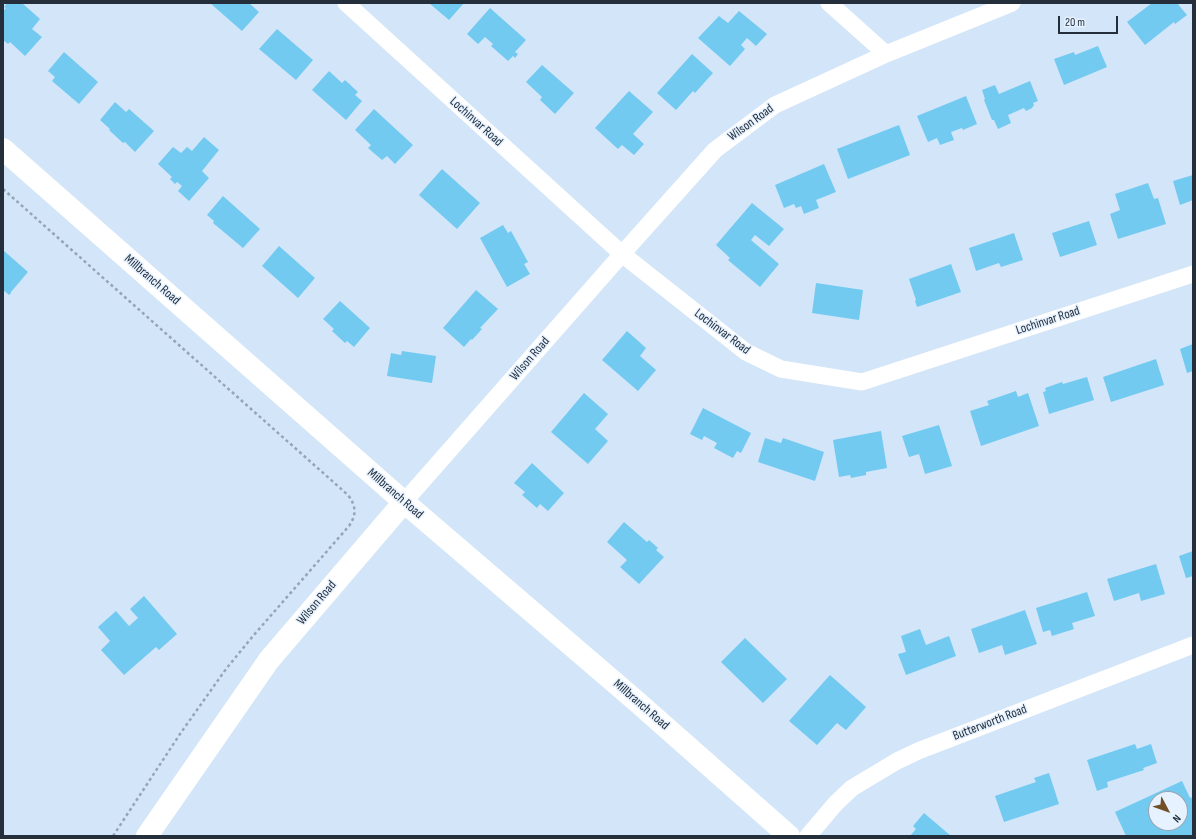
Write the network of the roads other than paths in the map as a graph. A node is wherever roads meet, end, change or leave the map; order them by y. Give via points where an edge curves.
1 (346, 3) edge
2 (829, 3) edge
3 (1012, 3) edge
4 (886, 54) junction
5 (3, 149) edge
6 (622, 254) junction
7 (1193, 274) edge
8 (404, 502) junction
9 (1192, 648) edge
10 (148, 836) edge
11 (789, 836) edge
12 (808, 836) edge

1 - 6 street, Lochinvar Road
2 - 4 street
3 - 4 street, Wilson Road
4 - 6 street, Wilson Road via 775,105 715,150
5 - 8 main road, Millbranch Road
6 - 7 street, Lochinvar Road via 746,352 780,370 862,382
6 - 8 street, Wilson Road
8 - 10 main road, Wilson Road via 269,660
8 - 11 main road, Millbranch Road
9 - 12 street, Butterworth Road via 918,750 852,788

